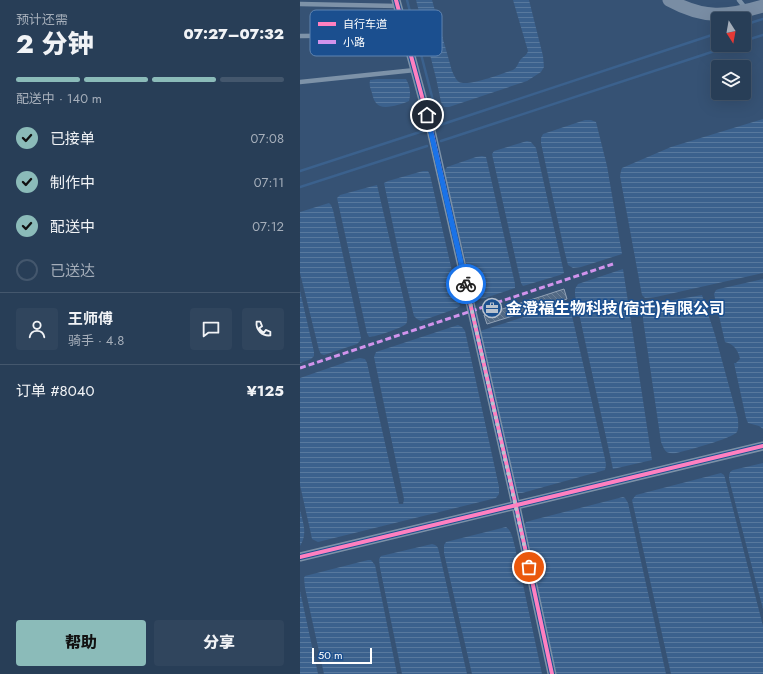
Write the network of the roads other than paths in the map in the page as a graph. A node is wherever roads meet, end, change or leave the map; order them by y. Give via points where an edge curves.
1 (669, 0) edge
2 (739, 0) edge
3 (396, 3) edge
4 (300, 4) edge
5 (763, 6) edge
6 (747, 10) junction
7 (300, 36) edge
8 (310, 36) edge
9 (411, 56) edge
10 (415, 70) junction
11 (300, 82) edge
12 (763, 446) edge
13 (516, 506) junction
14 (300, 557) edge
15 (552, 674) edge

1 - 6 main road via 681,7 708,14
2 - 6 lane
3 - 4 lane
5 - 6 main road
7 - 8 lane
9 - 10 street
10 - 11 lane
10 - 13 street via 431,130
12 - 13 street
13 - 14 street
13 - 15 street

